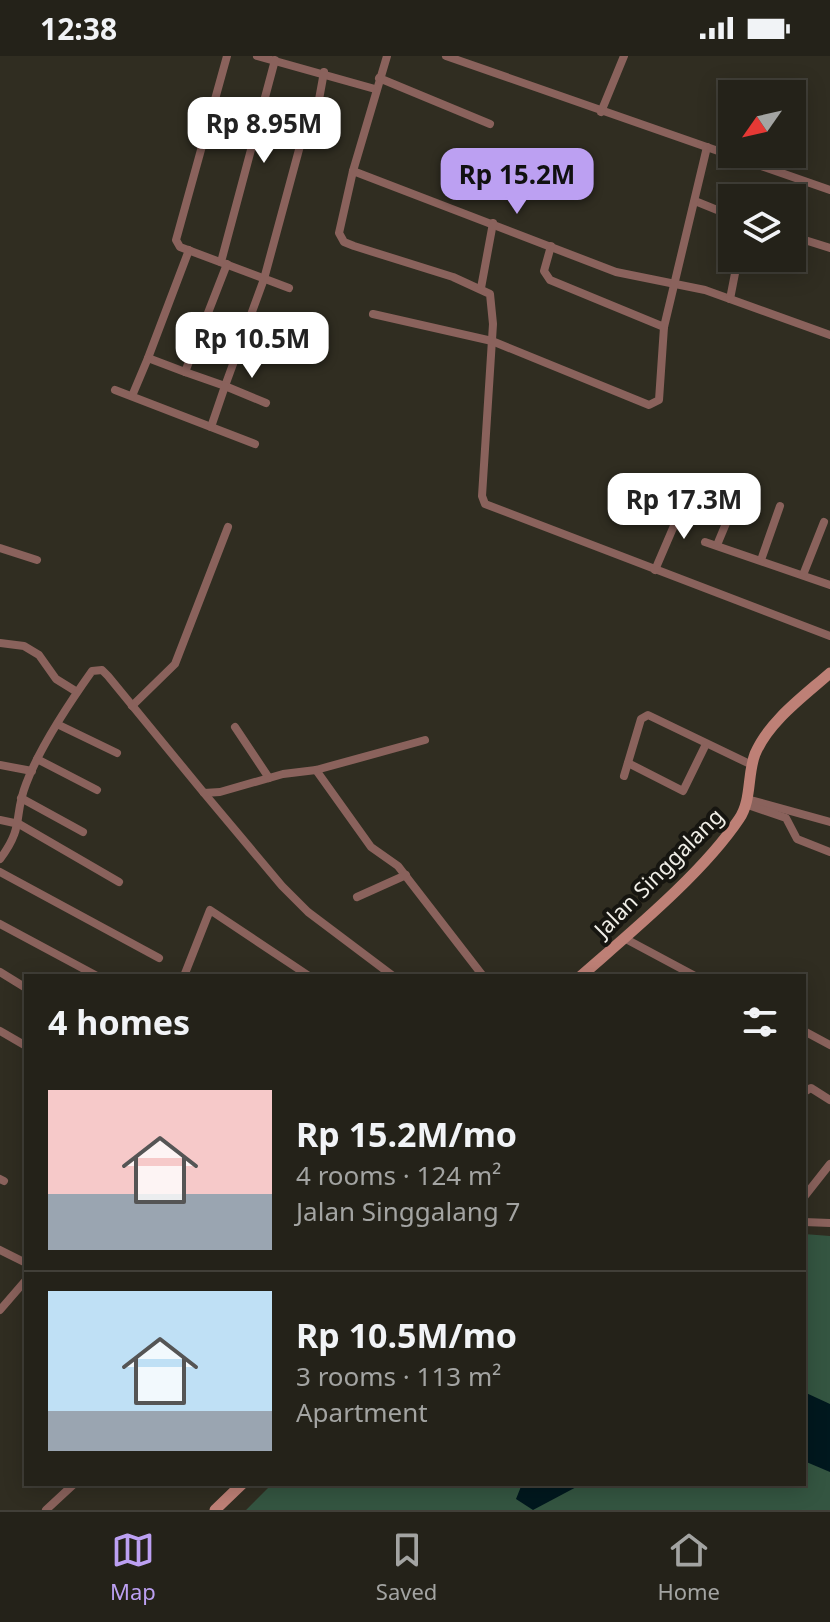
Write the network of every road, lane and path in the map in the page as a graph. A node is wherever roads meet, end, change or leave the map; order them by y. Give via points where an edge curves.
1 (227, 56) edge
2 (257, 56) edge
3 (387, 56) edge
4 (446, 56) edge
5 (624, 56) edge
6 (459, 58) edge
7 (275, 60) junction
8 (324, 72) junction
9 (379, 78) junction
10 (375, 89) junction
11 (601, 112) junction
12 (490, 124) dead end
13 (707, 147) junction
14 (353, 171) junction
15 (830, 190) edge
16 (695, 201) junction
17 (718, 210) edge
18 (493, 223) junction
19 (806, 240) edge
20 (551, 246) junction
21 (830, 248) edge
22 (189, 250) junction
23 (224, 263) junction
24 (735, 272) edge
25 (264, 279) junction
26 (676, 284) junction
27 (289, 288) dead end
28 (481, 288) junction
29 (730, 299) junction
30 (373, 314) dead end
31 (664, 327) junction
32 (830, 335) edge
33 (492, 341) junction
34 (148, 358) junction
35 (185, 372) junction
36 (225, 386) junction
37 (115, 390) dead end
38 (132, 396) junction
39 (266, 403) dead end
40 (211, 427) junction
41 (255, 444) dead end
42 (737, 497) dead end
43 (685, 500) dead end
44 (780, 506) dead end
45 (824, 522) dead end
46 (228, 527) dead end
47 (705, 542) dead end
48 (717, 545) junction
49 (0, 548) edge
50 (37, 560) dead end
51 (761, 560) junction
52 (655, 570) junction
53 (803, 575) junction
54 (830, 585) edge
55 (830, 636) edge
56 (0, 643) edge
57 (830, 673) edge
58 (77, 692) junction
59 (132, 706) junction
60 (59, 725) junction
61 (235, 727) dead end
62 (425, 740) dead end
63 (706, 744) junction
64 (117, 753) dead end
65 (37, 759) junction
66 (628, 763) junction
67 (0, 765) edge
68 (752, 765) junction
69 (316, 770) junction
70 (32, 771) junction
71 (624, 776) dead end
72 (269, 778) junction
73 (97, 790) dead end
74 (204, 793) junction
75 (21, 798) junction
76 (746, 802) junction
77 (0, 820) edge
78 (830, 822) edge
79 (19, 824) junction
80 (83, 832) dead end
81 (830, 852) edge
82 (0, 859) edge
83 (0, 872) edge
84 (406, 875) junction
85 (119, 882) dead end
86 (357, 897) dead end
87 (0, 924) edge
88 (624, 938) junction
89 (159, 958) dead end
90 (0, 972) edge
91 (93, 974) edge
92 (185, 974) edge
93 (306, 974) edge
94 (390, 974) edge
95 (481, 974) edge
96 (583, 974) edge
97 (691, 974) edge
98 (24, 987) edge
99 (0, 1031) edge
100 (806, 1032) edge
101 (24, 1045) edge
102 (830, 1045) edge
103 (806, 1091) edge
104 (830, 1100) edge
105 (830, 1164) edge
106 (806, 1194) edge
107 (806, 1222) edge
108 (830, 1223) edge
109 (0, 1250) edge
110 (24, 1262) edge
111 (24, 1282) edge
112 (0, 1310) edge
113 (72, 1486) edge
114 (240, 1486) edge
115 (46, 1510) edge
116 (215, 1510) edge

1 - 22 street via 176,240
2 - 7 street
3 - 9 street
4 - 6 street
5 - 11 street
6 - 11 street
7 - 8 street
7 - 23 street
8 - 10 street
8 - 25 street
9 - 10 street
9 - 12 street
10 - 14 street
11 - 13 street
13 - 15 street
13 - 16 street
14 - 18 street
14 - 28 street via 339,233 344,242
16 - 17 street
16 - 26 street
18 - 20 street
18 - 28 street
19 - 21 street
20 - 26 street via 616,272
20 - 31 street via 544,271 550,280
22 - 23 street
22 - 34 street
23 - 25 street
23 - 35 street
24 - 29 street
25 - 27 street
25 - 36 street
26 - 29 street
26 - 31 street
28 - 33 street via 493,302
29 - 32 street
30 - 33 street
31 - 33 street via 659,400 652,405
33 - 52 street via 485,504
34 - 35 street
34 - 38 street
35 - 36 street
36 - 39 street
36 - 40 street
37 - 38 street
38 - 40 street
40 - 41 street
42 - 48 street
43 - 52 street
44 - 51 street
45 - 53 street
46 - 59 street via 175,664
47 - 48 street
48 - 51 street
49 - 50 street
51 - 53 street
52 - 55 street
53 - 54 street
56 - 58 street via 24,646 39,655 56,679
57 - 68 main road, Jalan Singgalang via 768,732
58 - 59 street via 92,671 102,670
58 - 60 street
59 - 74 street
60 - 64 street
60 - 65 street
61 - 72 street
62 - 69 street
63 - 66 street via 683,791
63 - 66 street via 646,716
63 - 68 street
65 - 70 street
65 - 73 street
66 - 71 street
67 - 70 street
68 - 76 main road, Jalan Singgalang
69 - 72 street
69 - 84 street via 371,847
70 - 75 street
72 - 74 street
74 - 94 street via 308,912
75 - 79 street
75 - 80 street
76 - 78 street
76 - 81 street via 786,818 797,839
76 - 88 main road, Jalan Singgalang via 732,828
77 - 79 street
79 - 82 street via 16,838
79 - 85 street
83 - 89 street
84 - 86 street
84 - 95 street
87 - 91 street
88 - 96 main road, Jalan Singgalang
88 - 97 street
90 - 98 street
92 - 93 street via 210,910
99 - 101 street
100 - 102 street
103 - 104 street via 811,1088
105 - 106 street
107 - 108 street
109 - 110 street
111 - 112 street
113 - 115 street
114 - 116 main road

